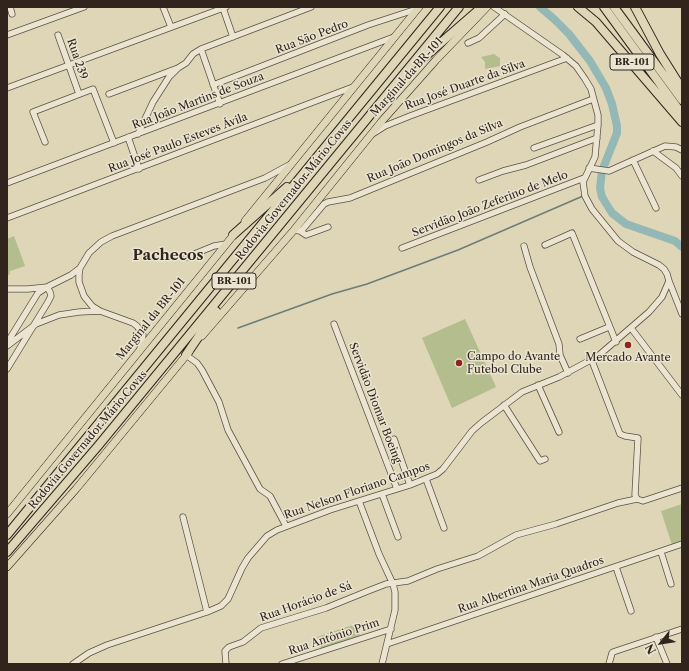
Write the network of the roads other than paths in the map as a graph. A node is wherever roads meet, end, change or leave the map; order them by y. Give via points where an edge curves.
1 (10, 7) edge
2 (84, 7) edge
3 (163, 7) edge
4 (311, 7) edge
5 (440, 7) edge
6 (459, 7) edge
7 (482, 7) edge
8 (487, 7) edge
9 (494, 7) edge
10 (578, 7) edge
11 (604, 7) edge
12 (614, 7) edge
13 (635, 7) edge
14 (224, 8) edge
15 (418, 8) edge
16 (12, 14) dead end
17 (505, 14) junction
18 (618, 20) junction
19 (170, 27) junction
20 (7, 35) edge
21 (58, 35) dead end
22 (233, 37) junction
23 (395, 37) junction
24 (468, 43) dead end
25 (201, 49) junction
26 (568, 58) junction
27 (69, 65) junction
28 (178, 68) junction
29 (403, 76) junction
30 (213, 85) junction
31 (355, 86) junction
32 (7, 88) edge
33 (682, 89) edge
34 (78, 92) junction
35 (109, 94) dead end
36 (593, 99) junction
37 (682, 100) edge
38 (220, 104) junction
39 (682, 114) edge
40 (682, 122) edge
41 (598, 125) junction
42 (138, 134) junction
43 (370, 135) junction
44 (128, 138) junction
45 (597, 138) junction
46 (45, 142) dead end
47 (114, 143) junction
48 (534, 148) dead end
49 (653, 150) junction
50 (682, 150) edge
51 (633, 160) junction
52 (292, 163) junction
53 (139, 169) junction
54 (307, 169) junction
55 (592, 169) junction
56 (682, 176) edge
57 (584, 178) junction
58 (479, 180) dead end
59 (7, 183) edge
60 (656, 208) dead end
61 (7, 218) edge
62 (328, 226) dead end
63 (297, 230) junction
64 (234, 235) junction
65 (226, 244) junction
66 (545, 245) dead end
67 (524, 246) dead end
68 (402, 248) dead end
69 (187, 256) dead end
70 (80, 268) junction
71 (242, 272) junction
72 (71, 275) junction
73 (668, 281) junction
74 (79, 282) junction
75 (47, 287) junction
76 (7, 289) edge
77 (89, 302) junction
78 (100, 311) junction
79 (87, 312) junction
80 (682, 314) edge
81 (20, 322) junction
82 (36, 324) junction
83 (334, 324) dead end
84 (609, 327) junction
85 (631, 328) junction
86 (28, 330) junction
87 (580, 339) dead end
88 (616, 342) junction
89 (7, 343) edge
90 (7, 346) edge
91 (140, 351) junction
92 (186, 355) junction
93 (592, 360) junction
94 (7, 369) edge
95 (568, 373) junction
96 (538, 385) junction
97 (682, 395) edge
98 (504, 405) junction
99 (559, 432) dead end
100 (394, 440) dead end
101 (544, 459) dead end
102 (426, 479) junction
103 (410, 485) junction
104 (682, 488) edge
105 (397, 489) junction
106 (382, 494) junction
107 (637, 499) junction
108 (360, 501) junction
109 (7, 514) edge
110 (183, 516) dead end
111 (286, 526) junction
112 (444, 528) dead end
113 (7, 534) edge
114 (398, 537) dead end
115 (682, 544) edge
116 (7, 552) edge
117 (661, 552) junction
118 (7, 567) edge
119 (616, 567) junction
120 (393, 584) junction
121 (671, 584) dead end
122 (631, 611) dead end
123 (207, 612) junction
124 (391, 629) junction
125 (682, 629) edge
126 (656, 637) junction
127 (387, 644) junction
128 (73, 664) edge
129 (226, 664) edge
130 (282, 664) edge
131 (382, 664) edge
132 (609, 664) edge
133 (667, 664) edge

1 - 16 street
2 - 20 street
3 - 19 street
4 - 22 street
5 - 54 highway, Rodovia Governador Mário Covas / BR-101
6 - 29 highway, Rodovia Governador Mário Covas / BR-101
7 - 29 highway
8 - 43 main road, Marginal da BR-101
9 - 17 street
10 - 40 highway, BR-101 via 596,22
11 - 18 highway, BR-101
12 - 18 highway, BR-101
13 - 33 highway, BR-101
14 - 19 street
14 - 22 street
15 - 23 main road, Marginal da BR-101
15 - 30 street, Rua São Pedro
17 - 24 street via 478,38
17 - 26 street
18 - 37 highway, BR-101
18 - 39 highway, BR-101
19 - 27 street
21 - 27 street, Rua 239
22 - 25 street
23 - 31 main road, Marginal da BR-101
23 - 38 street, Rua João Martins de Souza
25 - 28 street
25 - 30 street
26 - 36 street via 582,74 591,89
26 - 43 street, Rua José Duarte da Silva via 410,116
27 - 32 street
27 - 34 street, Rua 239
28 - 35 street
28 - 42 street via 153,102
29 - 71 highway, Rodovia Governador Mário Covas / BR-101
30 - 38 street
31 - 52 main road, Marginal da BR-101
31 - 53 street, Rua José Paulo Esteves Ávila
34 - 46 street via 33,112
34 - 47 street via 93,89
36 - 41 street via 598,114
36 - 63 street, Rua João Domingos da Silva via 520,126 350,198 328,202 303,229
38 - 42 street, Rua João Martins de Souza
41 - 45 street
41 - 48 street
42 - 44 street, Rua João Martins de Souza
43 - 63 main road, Marginal da BR-101
44 - 47 street, Rua João Martins de Souza
44 - 53 street
45 - 55 street
45 - 58 street
47 - 59 street, Rua João Martins de Souza
49 - 50 street via 665,146
49 - 51 street
49 - 56 street
51 - 55 street via 607,171
51 - 60 street
52 - 64 main road, Marginal da BR-101
52 - 70 street via 265,178 112,236 89,253
53 - 61 street, Rua José Paulo Esteves Ávila
54 - 64 highway
54 - 113 highway, Rodovia Governador Mário Covas / BR-101
55 - 57 street
57 - 68 street, Servidão João Zeferino de Melo
57 - 73 street via 585,196 602,222 625,246 662,267
62 - 63 street via 306,235
63 - 92 main road, Marginal da BR-101
64 - 65 main road, Marginal da BR-101
65 - 69 street
65 - 91 main road, Marginal da BR-101
66 - 84 street via 572,233
67 - 95 street
70 - 72 street
70 - 74 street
71 - 92 highway
71 - 116 highway, Rodovia Governador Mário Covas / BR-101 via 90,457
72 - 74 street
72 - 75 street
73 - 80 street
73 - 85 street, Rua Nelson Floriano Campos via 665,292 658,302
74 - 77 street
75 - 76 street via 28,290
75 - 81 street via 38,292
75 - 82 street via 51,296
77 - 78 street
77 - 79 street
78 - 79 street
78 - 91 street via 138,326 142,335
79 - 82 street via 59,315
81 - 86 street
81 - 89 street
82 - 86 street
82 - 94 street
83 - 105 street, Servidão Diomar Boeing
84 - 87 street
84 - 88 street
85 - 88 street, Rua Nelson Floriano Campos
85 - 97 street
86 - 90 street
88 - 93 street, Rua Nelson Floriano Campos
91 - 109 main road, Marginal da BR-101
92 - 111 street via 202,370 219,402 232,437 260,489 270,496
92 - 118 main road, Marginal da BR-101 via 76,489
93 - 95 street, Rua Nelson Floriano Campos
93 - 107 street via 620,434 638,438 635,495
95 - 96 street, Rua Nelson Floriano Campos
96 - 98 street, Rua Nelson Floriano Campos via 522,392
96 - 99 street
98 - 101 street via 540,461
98 - 102 street, Rua Nelson Floriano Campos via 476,428 441,472
100 - 103 street
102 - 103 street, Rua Nelson Floriano Campos
102 - 112 street
103 - 105 street, Rua Nelson Floriano Campos
104 - 107 street, Rua Horácio de Sá via 643,501
105 - 106 street, Rua Nelson Floriano Campos
106 - 108 street, Rua Nelson Floriano Campos
106 - 114 street
107 - 120 street, Rua Horácio de Sá via 516,535 478,556
108 - 111 street, Rua Nelson Floriano Campos
108 - 120 street
110 - 123 street
111 - 123 street, Rua Nelson Floriano Campos via 272,533 258,546 242,568 228,599
115 - 117 street, Rua Albertina Maria Quadros
117 - 119 street, Rua Albertina Maria Quadros
117 - 121 street
119 - 122 street
119 - 127 street, Rua Albertina Maria Quadros
120 - 124 street via 396,604
120 - 129 street, Rua Horácio de Sá via 386,584 326,608 261,628 243,642 225,651
123 - 128 street, Rua Nelson Floriano Campos via 107,645
124 - 127 street
124 - 130 street, Rua Antônio Prim
125 - 126 street
126 - 132 street via 613,652
126 - 133 street
127 - 131 street

